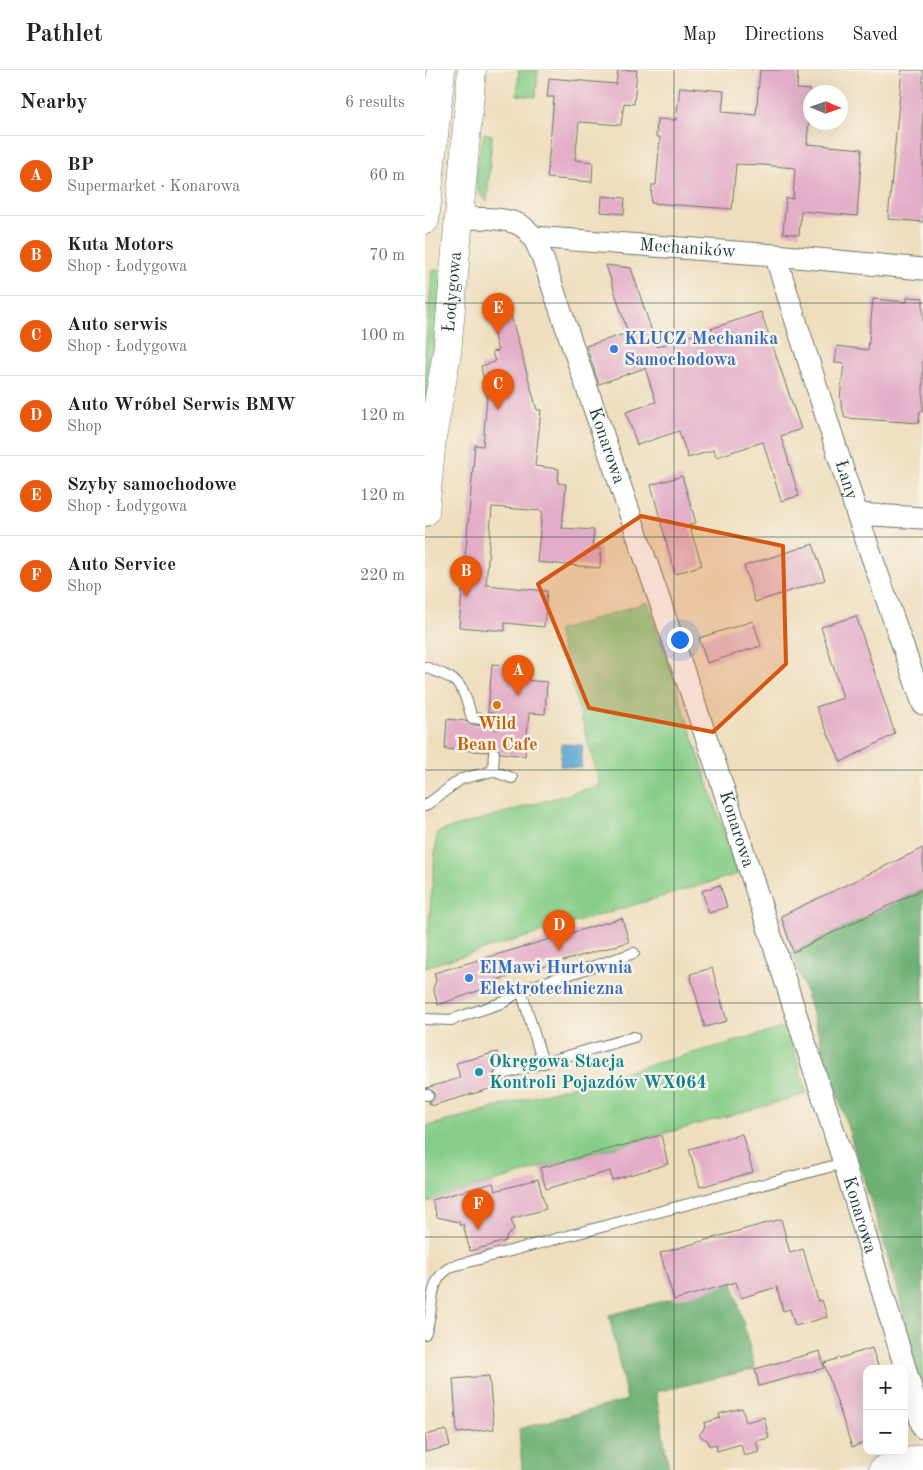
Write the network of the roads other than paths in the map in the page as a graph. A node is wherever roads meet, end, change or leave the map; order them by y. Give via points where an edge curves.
1 (441, 70) edge
2 (472, 70) edge
3 (433, 155) junction
4 (459, 218) junction
5 (425, 220) edge
6 (533, 237) junction
7 (775, 254) junction
8 (923, 269) edge
9 (425, 512) edge
10 (857, 514) junction
11 (923, 518) edge
12 (425, 666) edge
13 (923, 704) edge
14 (497, 723) dead end
15 (494, 753) dead end
16 (493, 771) junction
17 (512, 778) dead end
18 (425, 806) edge
19 (634, 954) dead end
20 (521, 990) junction
21 (425, 1019) edge
22 (634, 1037) dead end
23 (543, 1063) junction
24 (500, 1075) dead end
25 (844, 1163) junction
26 (425, 1334) edge
27 (923, 1428) edge
28 (923, 1458) edge
29 (883, 1470) edge

1 - 3 main road
2 - 4 main road, Łodygowa
3 - 4 main road via 445,204
3 - 5 main road
4 - 6 street via 515,223
4 - 9 main road, Łodygowa via 447,353 432,438
6 - 7 street, Mechaników
6 - 25 street, Konarowa via 714,763
7 - 8 street, Mechaników
7 - 10 street, Łany
10 - 11 street
10 - 13 street, Łany
12 - 14 lane via 447,675 462,686 472,718 497,720
15 - 16 lane
16 - 17 lane
16 - 18 lane via 461,779
19 - 20 lane
20 - 21 lane via 504,1002 451,1020
20 - 23 lane
22 - 23 lane
23 - 24 lane
25 - 26 lane via 453,1266 440,1274 432,1289
25 - 27 street, Konarowa
28 - 29 main road

